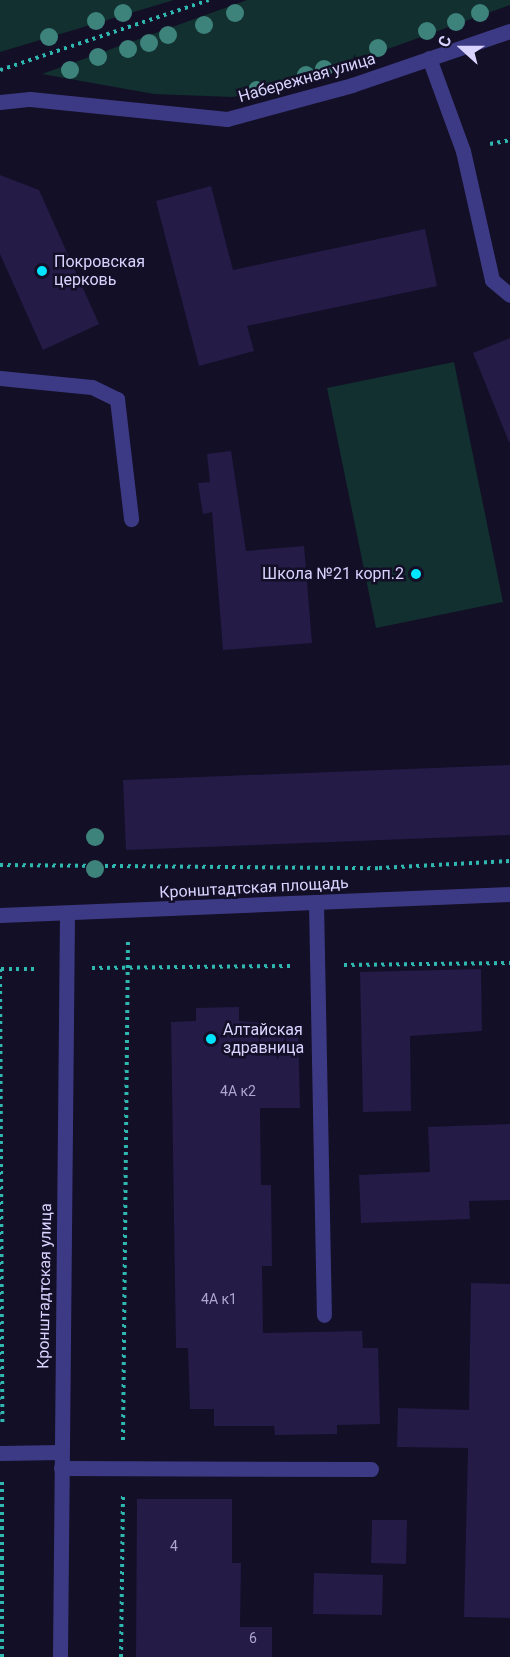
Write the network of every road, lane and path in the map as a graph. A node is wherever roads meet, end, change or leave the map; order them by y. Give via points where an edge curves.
1 (209, 0) edge
2 (510, 31) edge
3 (429, 58) junction
4 (0, 70) edge
5 (0, 102) edge
6 (510, 294) edge
7 (0, 378) edge
8 (131, 519) dead end
9 (510, 861) edge
10 (0, 865) edge
11 (510, 894) edge
12 (316, 903) junction
13 (128, 912) junction
14 (0, 915) edge
15 (67, 915) junction
16 (510, 963) edge
17 (317, 965) junction
18 (82, 968) dead end
19 (128, 968) junction
20 (1, 969) edge
21 (47, 969) dead end
22 (324, 1315) dead end
23 (61, 1452) junction
24 (1, 1453) edge
25 (61, 1468) junction
26 (123, 1468) junction
27 (371, 1469) dead end
28 (2, 1657) edge
29 (60, 1657) edge
30 (121, 1657) edge

1 - 4 path
2 - 3 street, Набережная улица
3 - 5 street, Набережная улица via 261,113 227,119 30,99
3 - 6 street via 463,151 492,280
7 - 8 street via 92,387 117,399
9 - 10 path via 379,868
11 - 12 street, Кронштадтская площадь
12 - 13 street, Кронштадтская площадь
12 - 17 street
13 - 15 street, Кронштадтская площадь
13 - 19 path
14 - 15 street, Кронштадтская площадь
15 - 23 street, Кронштадтская улица
16 - 17 path
17 - 19 path
17 - 22 street
18 - 19 path
19 - 26 path
20 - 21 path
20 - 24 path
23 - 24 street
23 - 25 street, Кронштадтская улица
24 - 28 path
25 - 26 street
25 - 29 street, Кронштадтская улица
26 - 27 street
26 - 30 path

